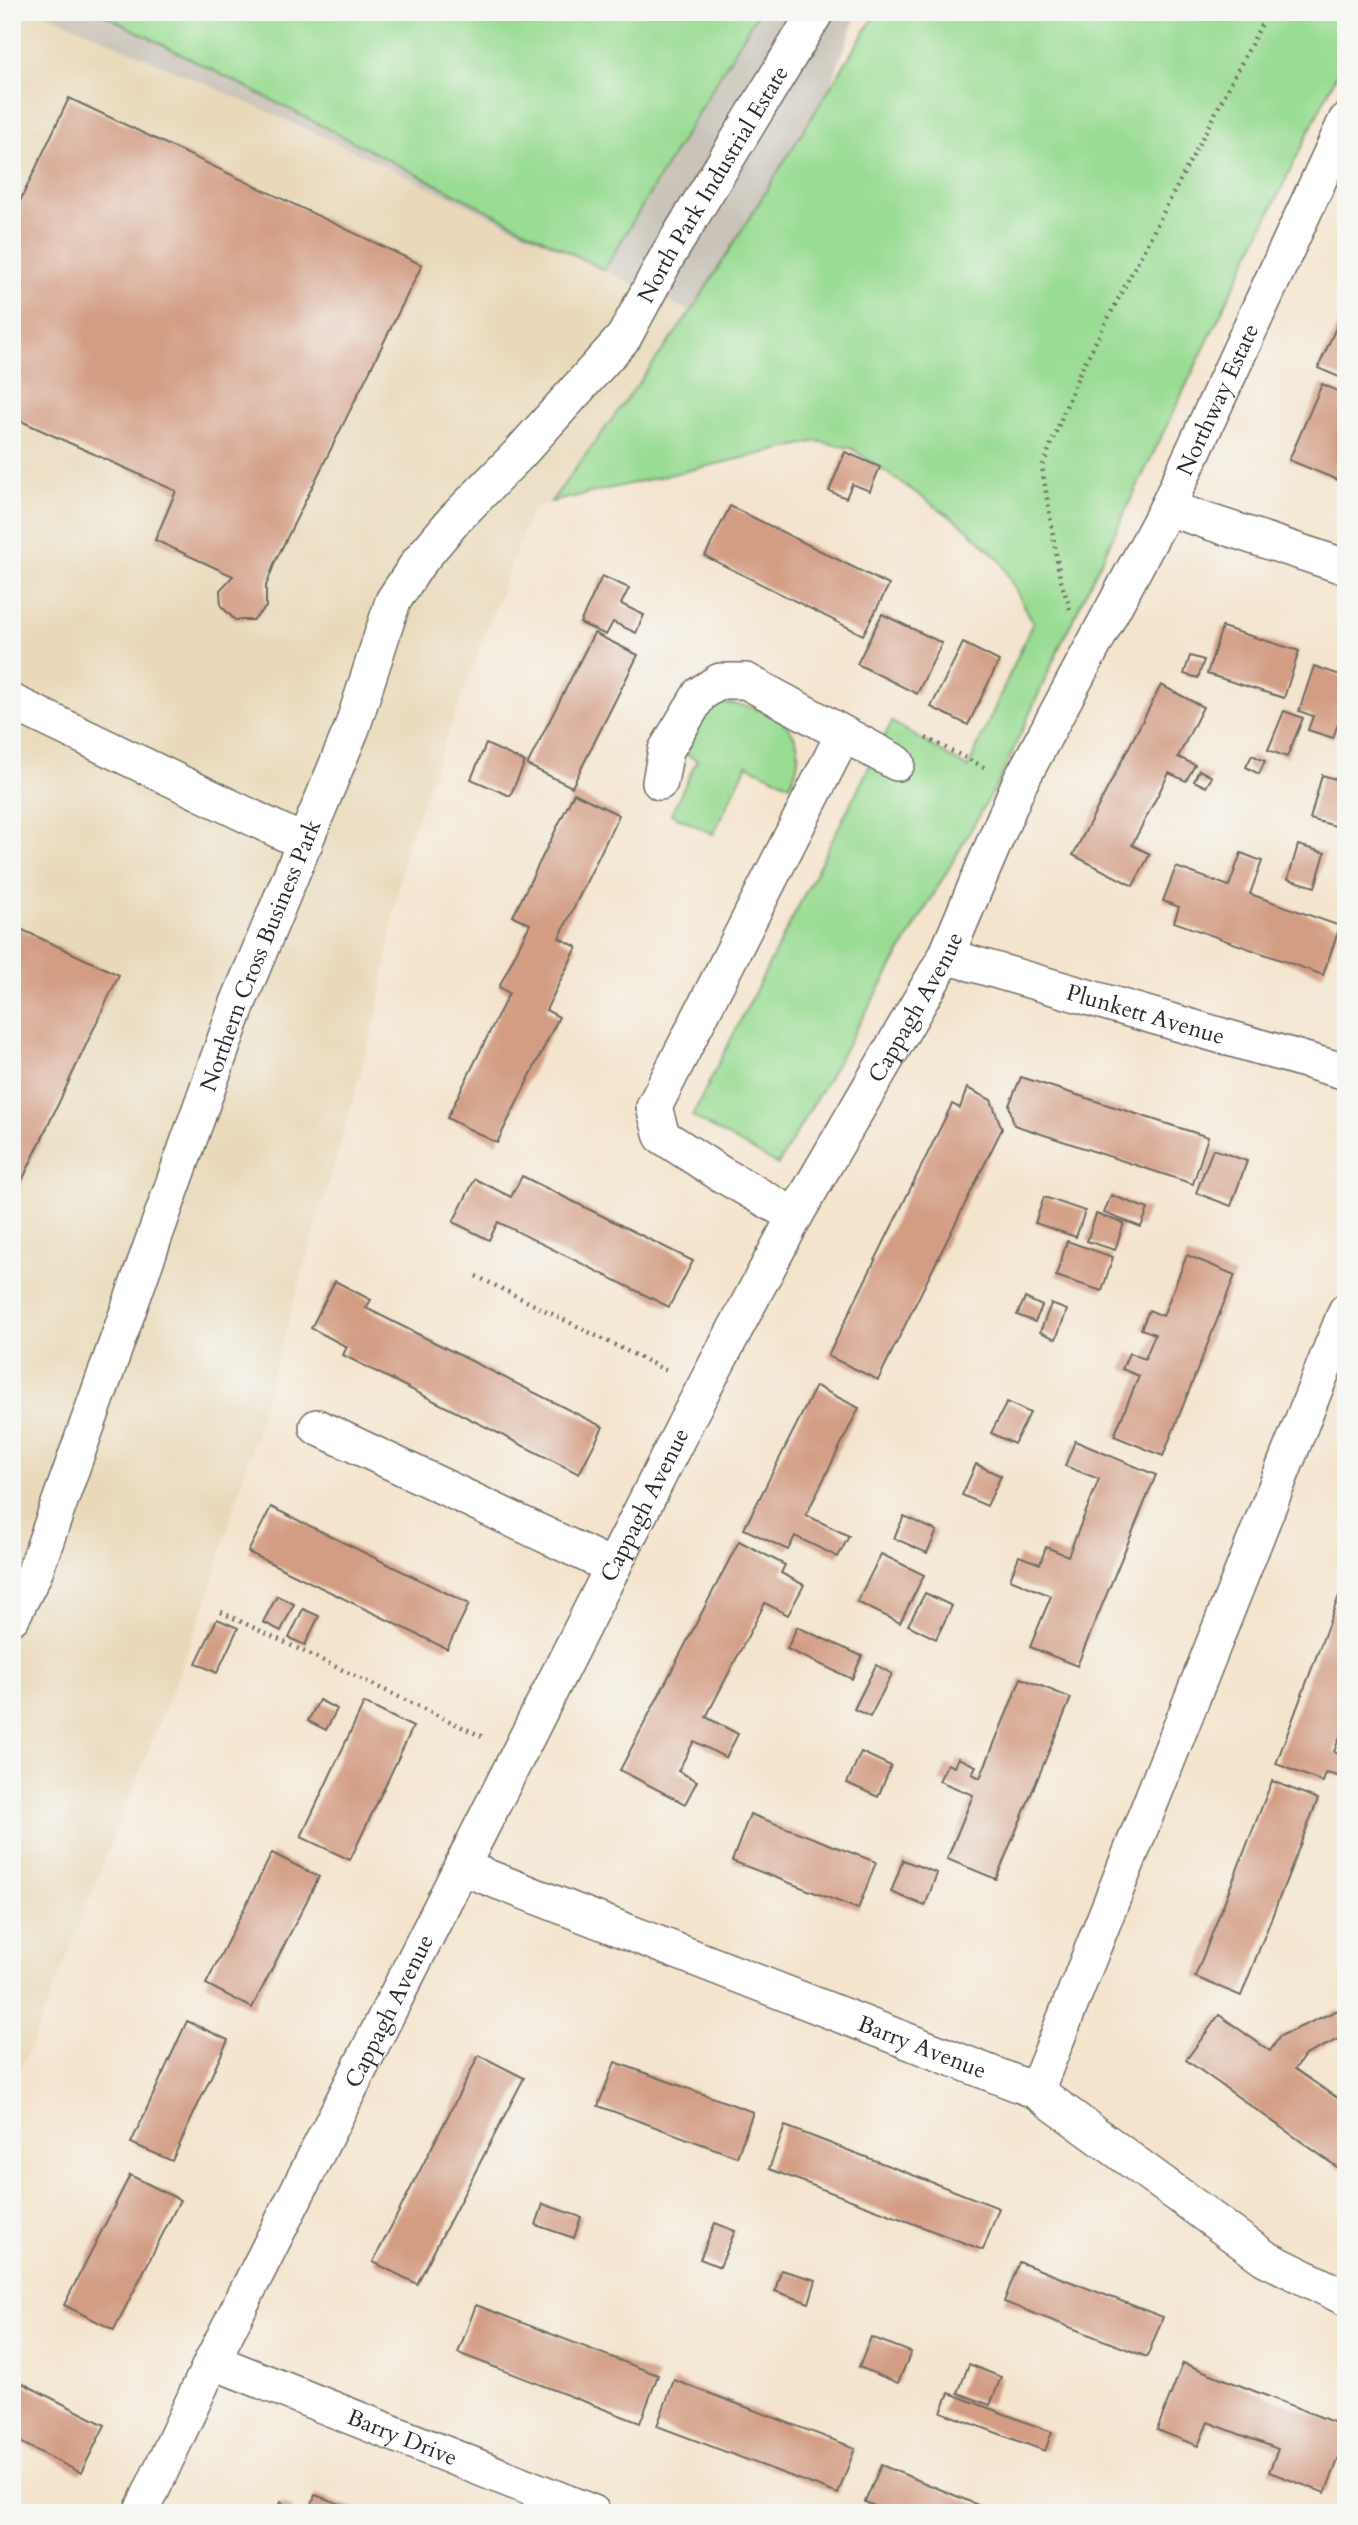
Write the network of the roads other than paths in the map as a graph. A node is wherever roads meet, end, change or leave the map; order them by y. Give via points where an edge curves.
1 (816, 12) edge
2 (1346, 121) edge
3 (608, 354) joint
4 (1167, 508) junction
5 (1346, 567) edge
6 (12, 702) edge
7 (843, 735) junction
8 (897, 763) road end
9 (660, 782) dead end
10 (305, 843) junction
11 (946, 956) junction
12 (1346, 1072) edge
13 (795, 1216) junction
14 (1346, 1311) edge
15 (317, 1427) dead end
16 (613, 1567) junction
17 (12, 1617) edge
18 (461, 1867) junction
19 (1036, 2091) junction
20 (1346, 2298) edge
21 (212, 2361) junction
22 (141, 2513) edge
23 (593, 2513) edge

1 - 3 street, North Park Industrial Estate via 668,255 624,337
2 - 4 street, Northway Estate
3 - 10 street, Northern Cross Business Park via 454,520 393,601 352,728
4 - 5 street
4 - 11 street, Cappagh Avenue via 1020,784
6 - 10 street
7 - 8 street
7 - 9 street via 746,681 720,681 700,694 666,750
7 - 13 street via 654,1107 662,1136
10 - 17 street, Northern Cross Business Park via 238,1003 34,1574
11 - 12 street, Plunkett Avenue
11 - 13 street, Cappagh Avenue
13 - 16 street, Cappagh Avenue
14 - 19 street
15 - 16 street
16 - 18 street, Cappagh Avenue
18 - 19 street, Barry Avenue
18 - 21 street, Cappagh Avenue
19 - 20 street, Barry Avenue via 1265,2258
21 - 22 street, Cappagh Avenue
21 - 23 street, Barry Drive

